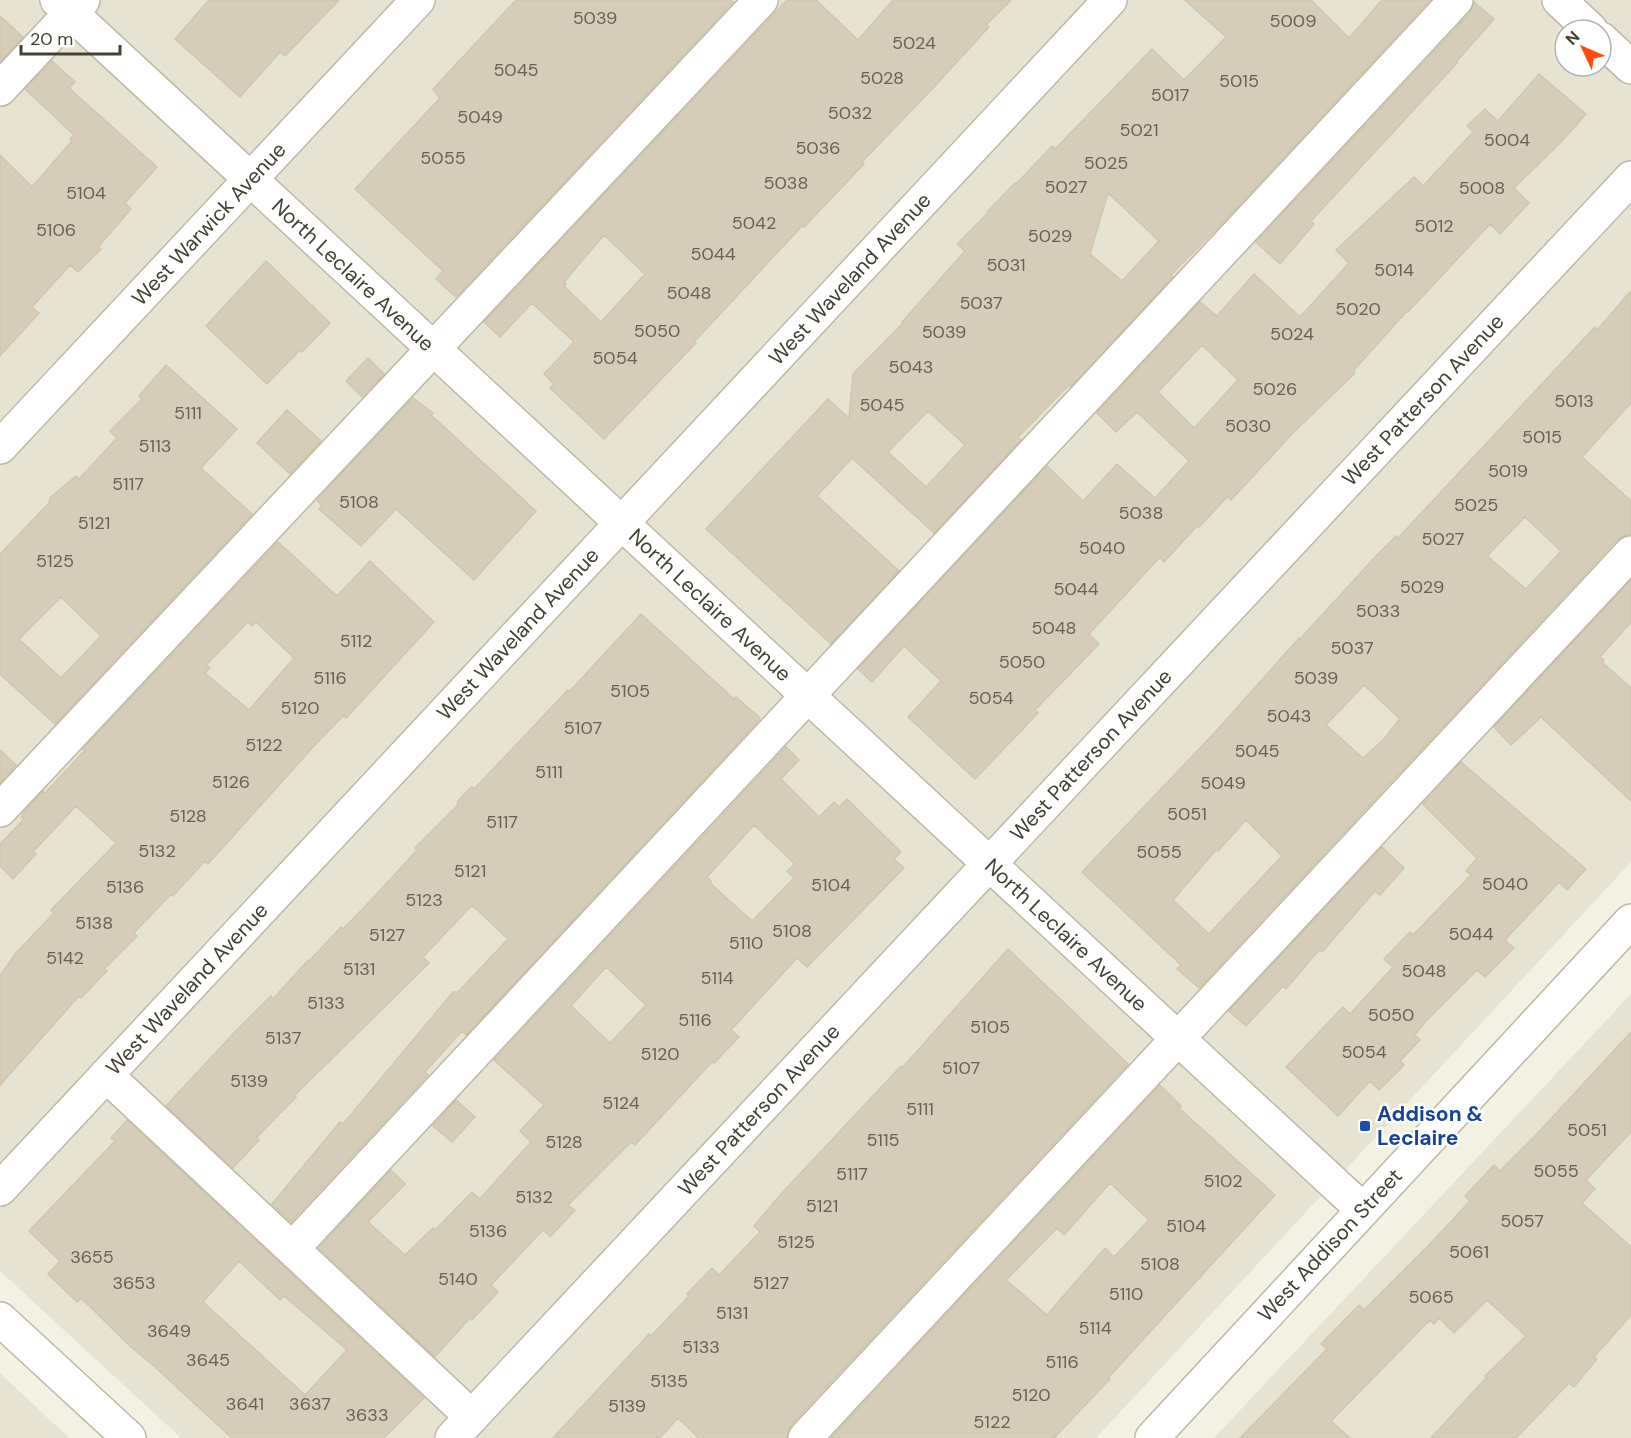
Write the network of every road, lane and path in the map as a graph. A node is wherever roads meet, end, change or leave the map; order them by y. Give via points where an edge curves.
1 (418, 0) edge
2 (760, 0) edge
3 (1110, 0) edge
4 (1456, 0) edge
5 (1558, 0) edge
6 (70, 4) edge
7 (1578, 18) edge
8 (1613, 50) edge
9 (1631, 67) edge
10 (0, 88) edge
11 (1631, 178) edge
12 (250, 179) junction
13 (433, 349) junction
14 (0, 447) edge
15 (622, 523) junction
16 (1631, 553) edge
17 (808, 696) junction
18 (0, 810) edge
19 (989, 864) junction
20 (1631, 921) edge
21 (1178, 1038) junction
22 (106, 1075) junction
23 (0, 1189) edge
24 (1363, 1210) junction
25 (292, 1249) junction
26 (0, 1319) edge
27 (462, 1428) edge
28 (129, 1438) edge
29 (806, 1438) edge
30 (1152, 1438) edge

1 - 12 street, West Warwick Avenue
2 - 13 street
3 - 15 street, West Waveland Avenue
4 - 17 street
5 - 7 street
6 - 10 street
6 - 12 street, North Leclaire Avenue
8 - 9 street
11 - 19 street, West Patterson Avenue
12 - 13 street, North Leclaire Avenue
12 - 14 street, West Warwick Avenue
13 - 15 street, North Leclaire Avenue
13 - 18 street
15 - 17 street, North Leclaire Avenue
15 - 22 street, West Waveland Avenue
16 - 21 street
17 - 19 street, North Leclaire Avenue
17 - 25 street
19 - 21 street, North Leclaire Avenue
19 - 27 street, West Patterson Avenue
20 - 24 street, West Addison Street
21 - 24 street, North Leclaire Avenue
21 - 29 street
22 - 23 street, West Waveland Avenue
22 - 25 street
24 - 30 street, West Addison Street
25 - 27 street
26 - 28 street

